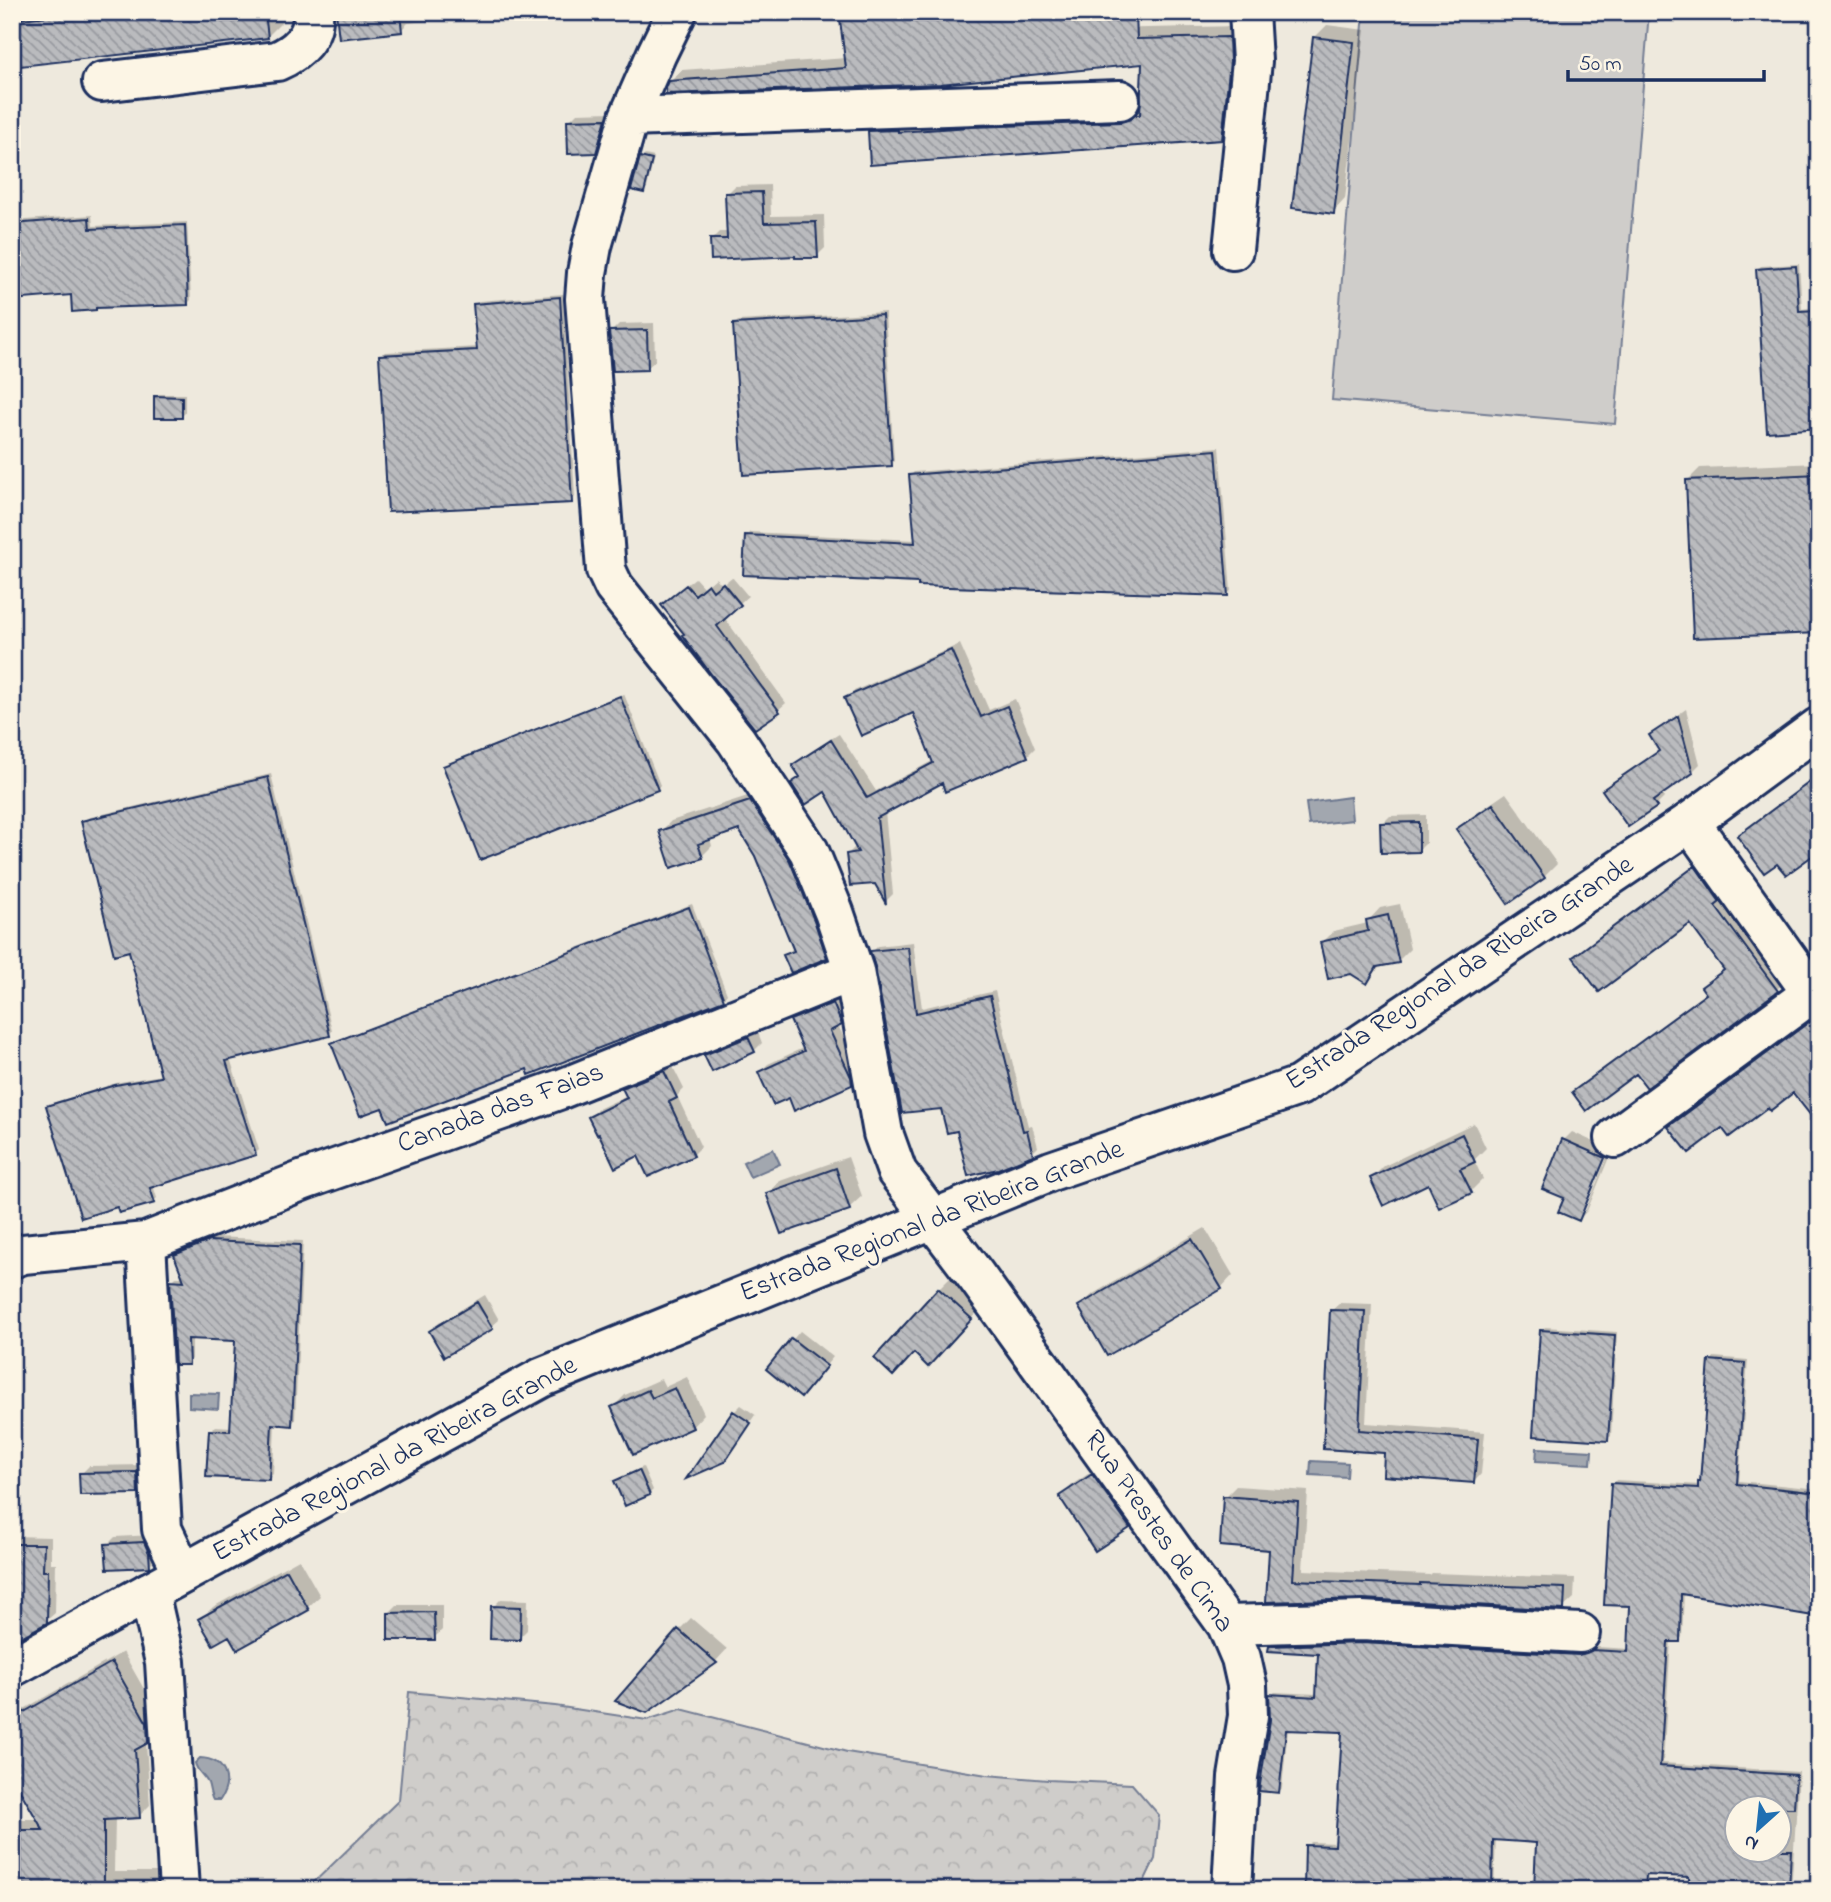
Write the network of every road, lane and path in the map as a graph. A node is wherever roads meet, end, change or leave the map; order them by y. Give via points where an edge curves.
1 (313, 12) edge
2 (677, 12) edge
3 (1249, 12) edge
4 (102, 82) dead end
5 (1120, 100) dead end
6 (629, 117) junction
7 (1233, 250) dead end
8 (1819, 727) edge
9 (1690, 822) junction
10 (854, 971) junction
11 (1816, 995) edge
12 (1615, 1138) dead end
13 (933, 1220) junction
14 (146, 1242) junction
15 (12, 1258) edge
16 (183, 1573) junction
17 (149, 1592) junction
18 (1227, 1625) junction
19 (1580, 1633) dead end
20 (12, 1667) edge
21 (179, 1890) edge
22 (1232, 1890) edge

1 - 4 street via 308,38 291,55 277,61
2 - 6 street, Rua Prestes de Cima
3 - 7 street via 1252,61
5 - 6 street
6 - 10 street, Rua Prestes de Cima via 592,246 585,299 606,570 614,587 736,740 808,850
8 - 9 street, Estrada Regional da Ribeira Grande
9 - 11 street
9 - 13 street, Estrada Regional da Ribeira Grande via 1299,1086 1051,1171
10 - 13 street, Rua Prestes de Cima via 883,1133 897,1172
10 - 14 street, Canada das Faias via 561,1089 304,1180
11 - 12 street
13 - 16 street, Estrada Regional da Ribeira Grande via 543,1377
13 - 18 street, Rua Prestes de Cima
14 - 15 street, Canada das Faias
14 - 16 street via 162,1529
16 - 17 street, Estrada Regional da Ribeira Grande
17 - 20 street, Estrada Regional da Ribeira Grande
17 - 21 street via 165,1662
18 - 19 street via 1362,1621
18 - 22 street, Rua Prestes de Cima via 1241,1658 1248,1716 1238,1777

